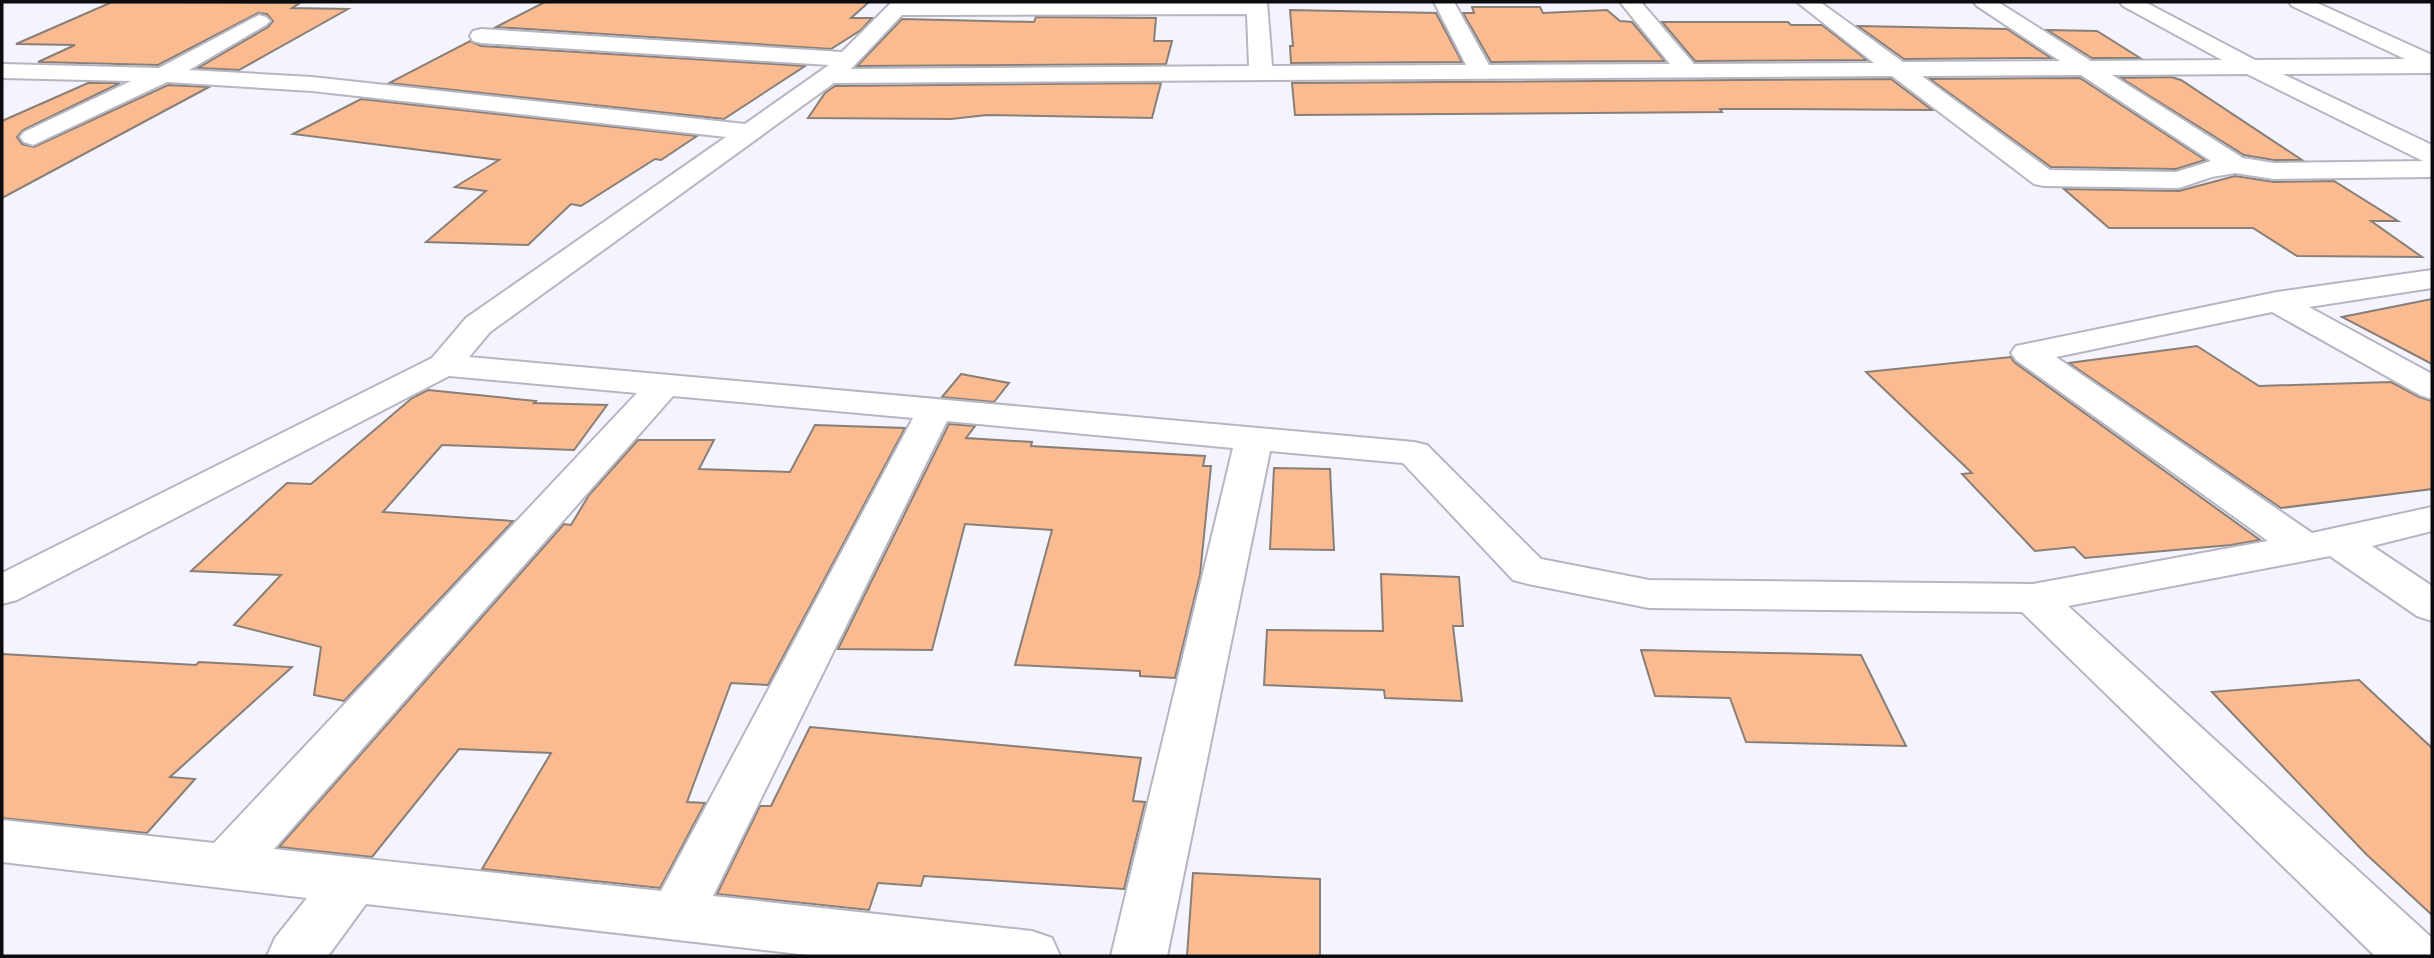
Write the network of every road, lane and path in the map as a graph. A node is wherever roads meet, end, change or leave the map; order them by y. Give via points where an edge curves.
1 (1444, 2) edge
2 (1630, 2) edge
3 (1807, 2) edge
4 (1984, 2) edge
5 (2130, 2) edge
6 (2299, 2) edge
7 (1257, 5) edge
8 (900, 6) edge
9 (259, 21) dead end
10 (481, 36) dead end
11 (2432, 64) edge
12 (838, 67) junction
13 (2250, 67) junction
14 (2089, 68) junction
15 (1896, 69) junction
16 (2, 71) edge
17 (1481, 72) junction
18 (1689, 72) junction
19 (1261, 73) junction
20 (163, 75) junction
21 (750, 132) junction
22 (33, 137) dead end
23 (2432, 155) edge
24 (2235, 165) junction
25 (2432, 169) edge
26 (2432, 279) edge
27 (2277, 302) junction
28 (444, 365) junction
29 (664, 385) junction
30 (2432, 388) edge
31 (934, 410) junction
32 (1254, 439) junction
33 (2432, 519) edge
34 (2321, 545) junction
35 (2, 590) edge
36 (2033, 598) junction
37 (2432, 606) edge
38 (2, 841) edge
39 (226, 866) junction
40 (353, 880) junction
41 (675, 917) junction
42 (295, 956) edge
43 (1032, 956) edge
44 (1139, 956) edge
45 (2413, 956) edge

1 - 17 street
2 - 18 street
3 - 15 street
4 - 14 street
5 - 13 street
6 - 11 street
7 - 8 street
7 - 19 street
8 - 12 street
9 - 20 street
10 - 12 street
11 - 13 street
12 - 19 street
12 - 21 street
13 - 14 street
13 - 23 street
14 - 15 street
14 - 24 street
15 - 18 street
15 - 24 street via 2044,178 2179,180
16 - 20 street
17 - 18 street
17 - 19 street
20 - 21 street via 312,84
20 - 22 street
21 - 28 street via 478,325
24 - 25 street via 2274,171
26 - 27 street
27 - 30 street
27 - 34 street via 2028,354
28 - 29 street
28 - 35 street
29 - 31 street
29 - 39 street
31 - 32 street
31 - 41 street
32 - 36 street via 1414,453 1528,570 1649,594
32 - 44 street
33 - 34 street
34 - 36 street
34 - 37 street
36 - 45 street
38 - 39 street
39 - 40 street
40 - 41 street
40 - 42 street
41 - 43 street

